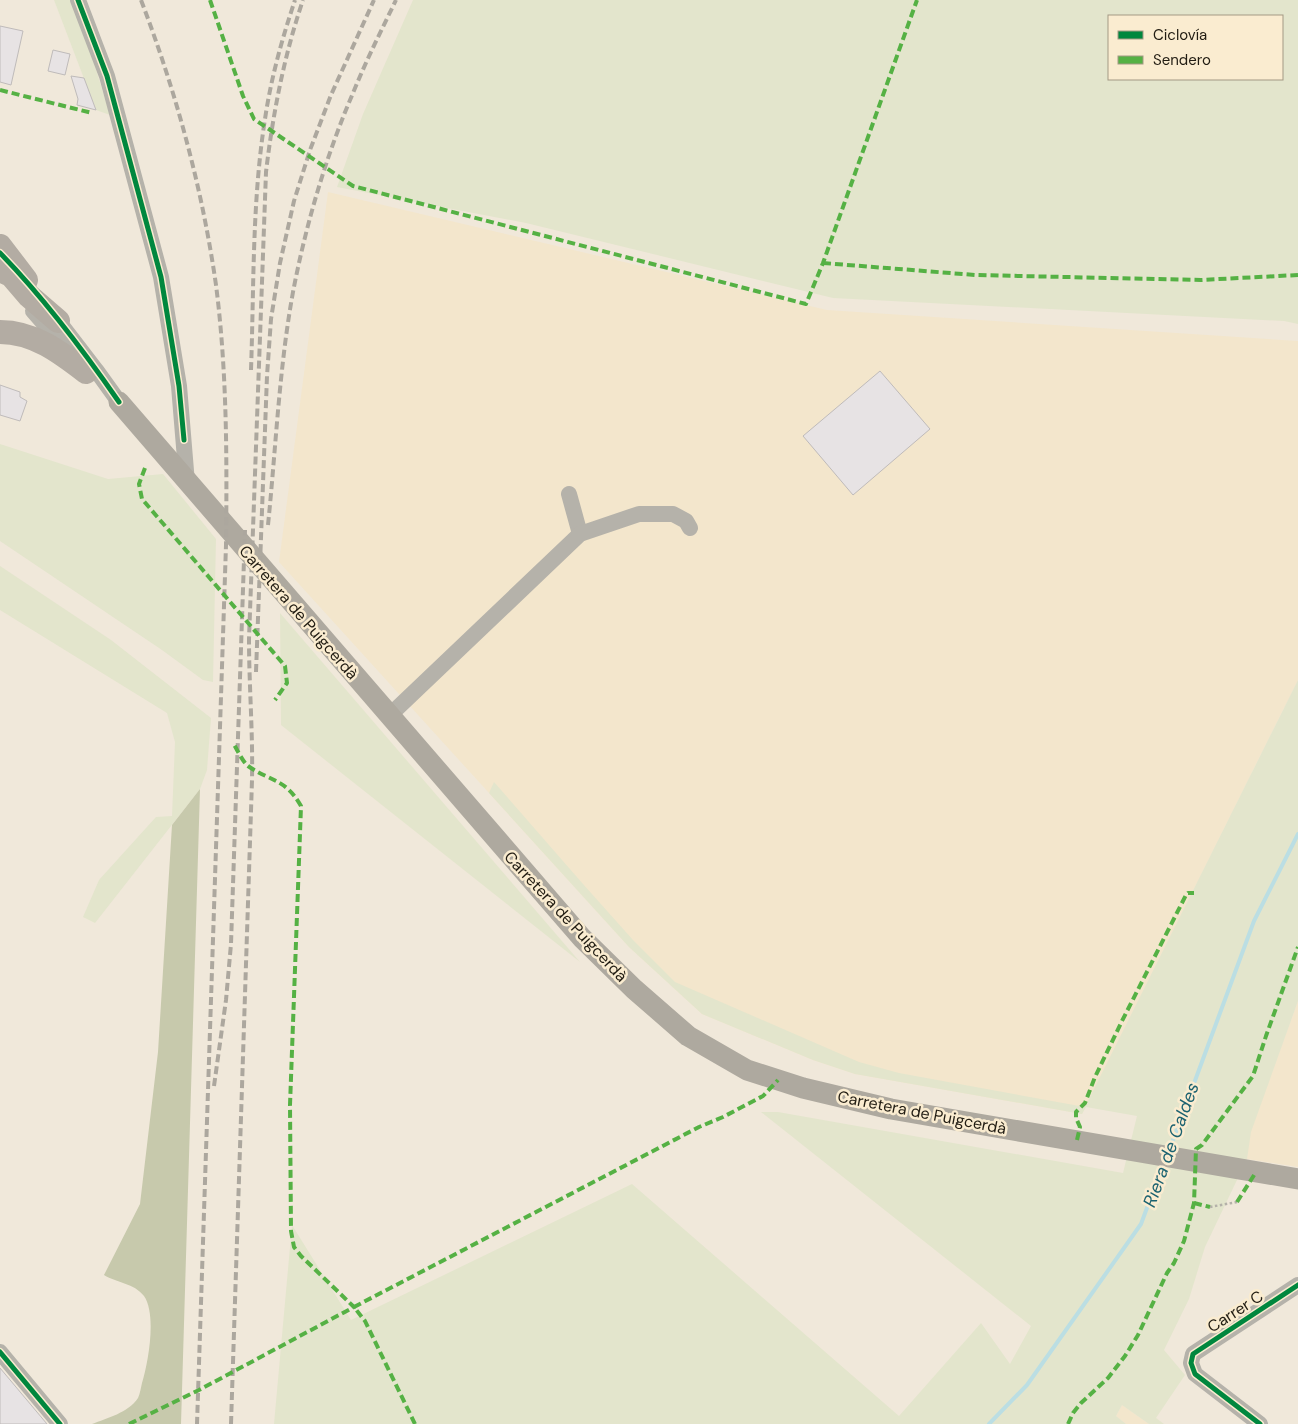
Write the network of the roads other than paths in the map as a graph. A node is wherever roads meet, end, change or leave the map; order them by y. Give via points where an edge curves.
1 (78, 0) edge
2 (0, 246) edge
3 (0, 253) edge
4 (0, 272) edge
5 (33, 290) junction
6 (58, 321) junction
7 (0, 332) edge
8 (86, 372) junction
9 (119, 402) junction
10 (187, 483) junction
11 (569, 494) dead end
12 (690, 528) dead end
13 (580, 534) junction
14 (389, 716) junction
15 (1298, 1179) edge
16 (1298, 1285) edge
17 (0, 1352) edge
18 (60, 1424) edge
19 (1260, 1424) edge

1 - 10 street via 107,76 161,277 179,386
2 - 5 highway
3 - 5 street
4 - 6 highway via 11,275
4 - 8 street
5 - 6 street
6 - 9 street
7 - 8 highway via 46,344
8 - 9 street
9 - 10 main road, Carretera de Puigcerdà
10 - 14 main road, Carretera de Puigcerdà
11 - 13 street
12 - 13 street via 686,521 673,514 639,514
13 - 14 street
14 - 15 main road, Carretera de Puigcerdà via 582,938 688,1036 746,1070 803,1088 891,1109
16 - 19 street, Carrer C via 1192,1354 1195,1374
17 - 18 street

